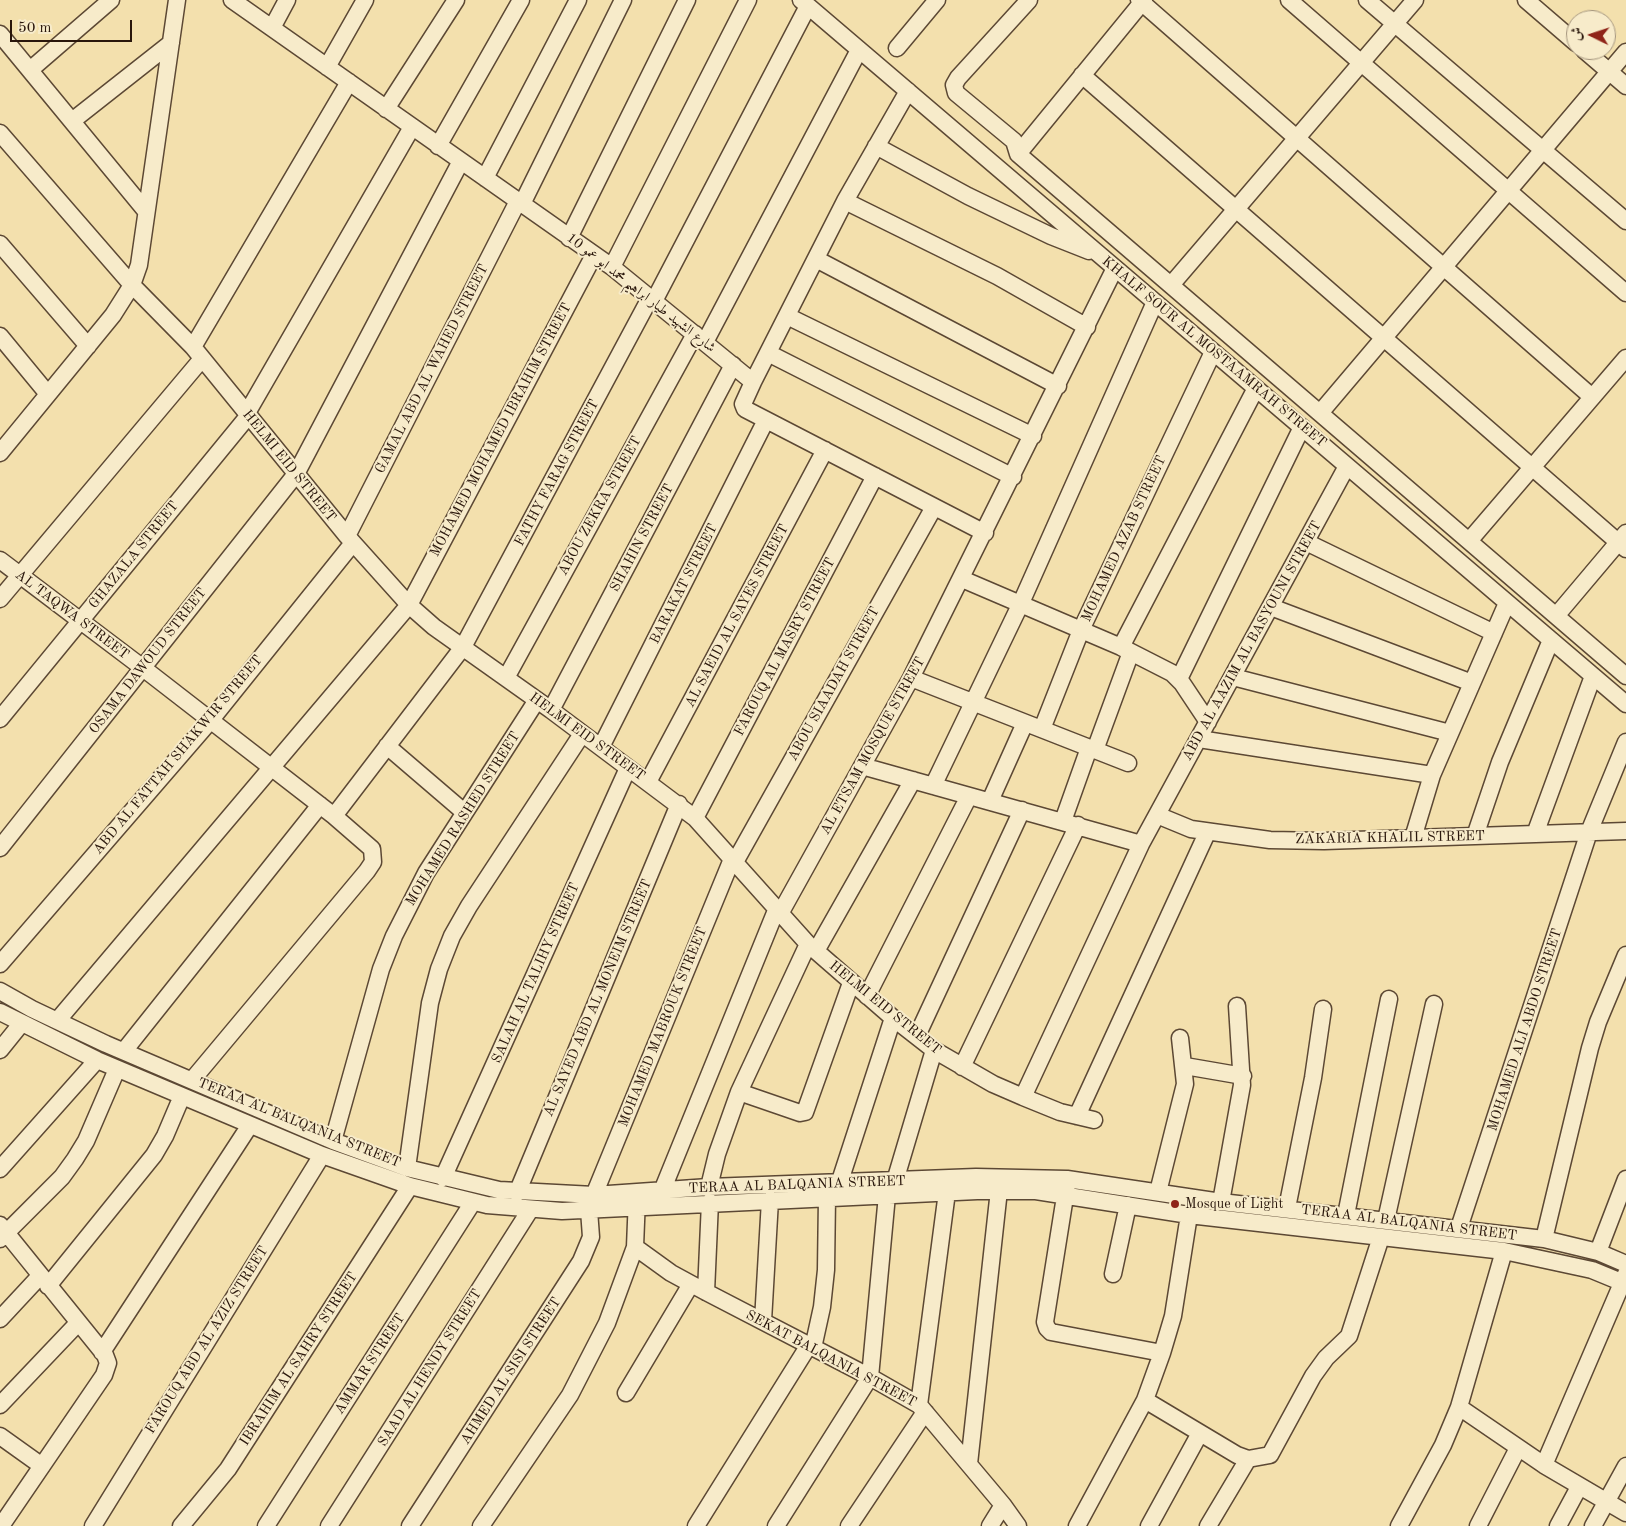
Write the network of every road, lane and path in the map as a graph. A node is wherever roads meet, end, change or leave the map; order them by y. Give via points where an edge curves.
1 (111, 0) edge
2 (177, 0) edge
3 (232, 0) edge
4 (287, 0) edge
5 (365, 0) edge
6 (456, 0) edge
7 (521, 0) edge
8 (578, 0) edge
9 (622, 0) edge
10 (686, 0) edge
11 (748, 0) edge
12 (937, 0) edge
13 (1029, 0) edge
14 (1367, 0) edge
15 (1415, 0) edge
16 (1526, 0) edge
17 (1142, 1) edge
18 (804, 3) edge
19 (1298, 3) edge
20 (1394, 23) junction
21 (272, 28) junction
22 (0, 34) edge
23 (1566, 34) edge
24 (171, 43) junction
25 (897, 48) dead end
26 (859, 50) junction
27 (1626, 52) edge
28 (1595, 60) edge
29 (1362, 62) junction
30 (327, 67) junction
31 (30, 70) junction
32 (1609, 72) junction
33 (1082, 74) junction
34 (349, 82) junction
35 (1626, 86) edge
36 (908, 91) junction
37 (386, 109) junction
38 (72, 121) junction
39 (412, 127) junction
40 (0, 133) edge
41 (1297, 138) junction
42 (438, 146) junction
43 (876, 146) junction
44 (1543, 150) junction
45 (1018, 154) junction
46 (461, 162) junction
47 (484, 178) junction
48 (1508, 190) junction
49 (845, 201) junction
50 (520, 203) junction
51 (1236, 209) junction
52 (145, 210) junction
53 (1626, 221) edge
54 (569, 238) junction
55 (0, 244) edge
56 (594, 254) junction
57 (1100, 255) junction
58 (816, 258) junction
59 (612, 267) junction
60 (1444, 267) junction
61 (1115, 268) junction
62 (132, 285) junction
63 (1171, 286) junction
64 (1626, 293) edge
65 (652, 299) junction
66 (1155, 302) junction
67 (787, 316) junction
68 (1087, 327) junction
69 (0, 336) edge
70 (700, 338) junction
71 (1383, 338) junction
72 (88, 346) junction
73 (1213, 352) junction
74 (197, 353) junction
75 (768, 353) junction
76 (1626, 358) edge
77 (733, 366) junction
78 (753, 382) junction
79 (1058, 386) junction
80 (1256, 388) junction
81 (47, 393) junction
82 (1592, 397) junction
83 (1320, 413) junction
84 (248, 414) junction
85 (766, 420) junction
86 (1302, 427) junction
87 (1033, 436) junction
88 (825, 450) junction
89 (0, 453) edge
90 (1347, 466) junction
91 (1532, 469) junction
92 (296, 474) junction
93 (875, 476) junction
94 (1013, 477) junction
95 (934, 506) junction
96 (985, 533) junction
97 (350, 540) junction
98 (1469, 541) junction
99 (1306, 542) junction
100 (1623, 542) edge
101 (0, 560) edge
102 (19, 575) junction
103 (962, 579) junction
104 (0, 599) edge
105 (1507, 603) junction
106 (1021, 604) junction
107 (408, 605) junction
108 (1271, 607) junction
109 (1556, 616) junction
110 (80, 621) junction
111 (1082, 630) junction
112 (1494, 633) junction
113 (1551, 640) junction
114 (463, 647) junction
115 (1126, 650) junction
116 (143, 668) junction
117 (1593, 676) junction
118 (1626, 676) edge
119 (1233, 677) junction
120 (506, 678) junction
121 (911, 678) junction
122 (1179, 679) junction
123 (1472, 683) junction
124 (537, 700) junction
125 (974, 702) junction
126 (1626, 704) edge
127 (551, 710) junction
128 (0, 718) edge
129 (210, 721) junction
130 (1025, 722) junction
131 (1208, 722) junction
132 (1042, 729) junction
133 (1450, 732) junction
134 (582, 734) junction
135 (1199, 739) junction
136 (1626, 742) edge
137 (388, 746) junction
138 (601, 747) junction
139 (1092, 749) junction
140 (1128, 763) dead end
141 (862, 766) junction
142 (270, 767) junction
143 (628, 768) junction
144 (1432, 775) junction
145 (913, 780) junction
146 (648, 782) junction
147 (933, 786) junction
148 (969, 796) junction
149 (990, 801) junction
150 (678, 804) junction
151 (320, 805) junction
152 (1022, 810) junction
153 (464, 812) junction
154 (1157, 815) junction
155 (334, 816) junction
156 (695, 818) junction
157 (1071, 823) junction
158 (1626, 831) edge
159 (1589, 832) junction
160 (1207, 833) junction
161 (1535, 834) junction
162 (1475, 836) junction
163 (1413, 838) junction
164 (1141, 844) junction
165 (0, 848) edge
166 (733, 860) junction
167 (779, 910) junction
168 (812, 947) junction
169 (1626, 955) edge
170 (0, 964) edge
171 (851, 983) junction
172 (0, 990) edge
173 (867, 996) junction
174 (1389, 999) dead end
175 (1434, 1004) dead end
176 (1237, 1006) dead end
177 (1323, 1009) dead end
178 (0, 1012) edge
179 (893, 1018) junction
180 (57, 1021) junction
181 (21, 1024) junction
182 (917, 1036) junction
183 (1180, 1038) dead end
184 (0, 1050) edge
185 (934, 1050) junction
186 (124, 1051) junction
187 (97, 1060) junction
188 (1185, 1066) junction
189 (962, 1067) junction
190 (117, 1068) junction
191 (1242, 1076) junction
192 (193, 1080) junction
193 (739, 1092) junction
194 (182, 1096) junction
195 (1023, 1098) junction
196 (1077, 1116) junction
197 (1094, 1120) dead end
198 (250, 1125) junction
199 (333, 1141) junction
200 (322, 1155) junction
201 (407, 1168) junction
202 (0, 1169) edge
203 (443, 1178) junction
204 (1626, 1179) edge
205 (838, 1184) junction
206 (410, 1186) junction
207 (1066, 1186) junction
208 (891, 1188) junction
209 (999, 1190) junction
210 (662, 1191) junction
211 (517, 1192) junction
212 (947, 1192) junction
213 (1158, 1192) junction
214 (710, 1195) junction
215 (827, 1197) junction
216 (638, 1199) junction
217 (770, 1200) junction
218 (473, 1202) junction
219 (591, 1202) junction
220 (1221, 1202) junction
221 (1128, 1205) junction
222 (1287, 1208) junction
223 (530, 1210) junction
224 (1190, 1215) junction
225 (1346, 1215) junction
226 (1386, 1220) junction
227 (1459, 1228) junction
228 (2, 1232) edge
229 (1381, 1237) junction
230 (1544, 1239) junction
231 (635, 1247) junction
232 (1504, 1251) junction
233 (1598, 1252) junction
234 (1626, 1264) edge
235 (1114, 1274) dead end
236 (1625, 1280) edge
237 (44, 1281) junction
238 (698, 1288) junction
239 (0, 1319) edge
240 (762, 1322) junction
241 (78, 1323) junction
242 (811, 1346) junction
243 (102, 1352) junction
244 (1162, 1353) junction
245 (870, 1377) junction
246 (626, 1393) dead end
247 (1144, 1400) junction
248 (0, 1405) edge
249 (1459, 1407) junction
250 (922, 1409) junction
251 (1200, 1433) junction
252 (0, 1436) edge
253 (1518, 1448) junction
254 (1248, 1459) junction
255 (969, 1464) junction
256 (1544, 1465) junction
257 (42, 1466) junction
258 (1626, 1466) edge
259 (1580, 1487) junction
260 (1606, 1502) junction
261 (1003, 1505) junction
262 (1626, 1513) edge
263 (2, 1523) edge
264 (101, 1523) edge
265 (181, 1526) edge
266 (266, 1526) edge
267 (329, 1526) edge
268 (410, 1526) edge
269 (481, 1526) edge
270 (696, 1526) edge
271 (776, 1526) edge
272 (850, 1526) edge
273 (990, 1526) edge
274 (1018, 1526) edge
275 (1077, 1526) edge
276 (1148, 1526) edge
277 (1208, 1526) edge
278 (1399, 1526) edge
279 (1478, 1526) edge
280 (1558, 1526) edge
281 (1593, 1526) edge

1 - 31 street
2 - 24 street
3 - 21 street, شارع الشهيد طيار ابراهيم محمد ابو عمو 10
4 - 21 street
5 - 30 street
6 - 37 street
7 - 42 street
8 - 47 street
9 - 50 street, GAMAL ABD AL WAHED STREET
10 - 54 street
11 - 59 street
12 - 25 street
13 - 45 street via 954,85 959,96 1014,141
14 - 20 street
15 - 20 street
16 - 23 street
17 - 33 street
17 - 41 street
18 - 26 street, KHALF SOUR AL MOSTAAMRAH STREET
18 - 65 street, FATHY FARAG STREET
19 - 29 street
20 - 29 street
20 - 44 street
21 - 30 street, شارع الشهيد طيار ابراهيم محمد ابو عمو 10
22 - 31 street
24 - 38 street
24 - 52 street
26 - 36 street, KHALF SOUR AL MOSTAAMRAH STREET
26 - 70 street, ABOU ZEKRA STREET
27 - 32 street
28 - 32 street
29 - 41 street
29 - 48 street
30 - 34 street, شارع الشهيد طيار ابراهيم محمد ابو عمو 10
31 - 38 street
32 - 35 street
32 - 44 street
33 - 45 street
33 - 51 street
34 - 37 street, شارع الشهيد طيار ابراهيم محمد ابو عمو 10
34 - 74 street
36 - 43 street
36 - 57 street, KHALF SOUR AL MOSTAAMRAH STREET
37 - 39 street, شارع الشهيد طيار ابراهيم محمد ابو عمو 10
38 - 52 street
39 - 42 street, شارع الشهيد طيار ابراهيم محمد ابو عمو 10
39 - 84 street, GHAZALA STREET
40 - 62 street, HELMI EID STREET
41 - 51 street
41 - 60 street
42 - 46 street, شارع الشهيد طيار ابراهيم محمد ابو عمو 10
43 - 49 street
43 - 57 street via 1018,220
44 - 48 street
44 - 53 street
45 - 63 street
46 - 47 street, شارع الشهيد طيار ابراهيم محمد ابو عمو 10
46 - 92 street, OSAMA DAWOUD STREET
47 - 50 street, شارع الشهيد طيار ابراهيم محمد ابو عمو 10
48 - 60 street
48 - 64 street
49 - 58 street
49 - 68 street via 997,276
50 - 54 street, شارع الشهيد طيار ابراهيم محمد ابو عمو 10
50 - 97 street, GAMAL ABD AL WAHED STREET
51 - 63 street
51 - 71 street
52 - 62 street via 139,265
54 - 56 street, شارع الشهيد طيار ابراهيم محمد ابو عمو 10
55 - 72 street
56 - 59 street, شارع الشهيد طيار ابراهيم محمد ابو عمو 10
56 - 107 street, MOHAMED MOHAMED IBRAHIM STREET
57 - 61 street, KHALF SOUR AL MOSTAAMRAH STREET
58 - 67 street
58 - 79 street
59 - 65 street, شارع الشهيد طيار ابراهيم محمد ابو عمو 10
60 - 71 street
60 - 82 street
61 - 66 street, KHALF SOUR AL MOSTAAMRAH STREET
61 - 68 street, AL ETSAM MOSQUE STREET
62 - 72 street
62 - 74 street, HELMI EID STREET via 150,300
63 - 83 street
65 - 70 street, شارع الشهيد طيار ابراهيم محمد ابو عمو 10
65 - 114 street, FATHY FARAG STREET
66 - 73 street, KHALF SOUR AL MOSTAAMRAH STREET
66 - 106 street
67 - 75 street
67 - 87 street
68 - 79 street, AL ETSAM MOSQUE STREET
69 - 81 street
70 - 77 street, شارع الشهيد طيار ابراهيم محمد ابو عمو 10
70 - 120 street, ABOU ZEKRA STREET
71 - 83 street
71 - 91 street
72 - 81 street
73 - 80 street, KHALF SOUR AL MOSTAAMRAH STREET
73 - 111 street, MOHAMED AZAB STREET
74 - 84 street, HELMI EID STREET
74 - 102 street
75 - 78 street
75 - 94 street
76 - 82 street
77 - 78 street, شارع الشهيد طيار ابراهيم محمد ابو عمو 10
77 - 127 street, SHAHIN STREET
78 - 85 street via 743,406
79 - 87 street, AL ETSAM MOSQUE STREET
80 - 86 street, KHALF SOUR AL MOSTAAMRAH STREET
80 - 115 street
81 - 89 street
82 - 91 street
83 - 98 street
84 - 92 street, HELMI EID STREET
84 - 110 street, GHAZALA STREET
85 - 88 street
85 - 138 street, BARAKAT STREET
86 - 90 street, KHALF SOUR AL MOSTAAMRAH STREET
86 - 122 street
87 - 94 street, AL ETSAM MOSQUE STREET
88 - 93 street
88 - 146 street, AL SAEID AL SAYES STREET
90 - 99 street, ABD AL AAZIM AL BASYOUNI STREET
90 - 105 street, KHALF SOUR AL MOSTAAMRAH STREET
91 - 98 street
91 - 100 street
92 - 97 street, HELMI EID STREET
92 - 116 street, OSAMA DAWOUD STREET
93 - 95 street
93 - 156 street, FAROUQ AL MASRY STREET
94 - 96 street, AL ETSAM MOSQUE STREET
95 - 96 street
95 - 166 street, ABOU SIAADAH STREET
96 - 103 street, AL ETSAM MOSQUE STREET
97 - 107 street, HELMI EID STREET
97 - 129 street, ABD AL FATTAH SHAKWIR STREET
98 - 109 street
99 - 108 street, ABD AL AAZIM AL BASYOUNI STREET
99 - 112 street
100 - 109 street
101 - 102 street, AL TAQWA STREET
102 - 104 street
102 - 110 street, AL TAQWA STREET
103 - 106 street
103 - 121 street, AL ETSAM MOSQUE STREET
105 - 112 street
105 - 113 street, KHALF SOUR AL MOSTAAMRAH STREET
106 - 111 street
106 - 125 street
107 - 114 street, HELMI EID STREET
107 - 142 street, MOHAMED MOHAMED IBRAHIM STREET
108 - 119 street, ABD AL AAZIM AL BASYOUNI STREET
108 - 123 street
109 - 118 street
110 - 116 street, AL TAQWA STREET
110 - 128 street, GHAZALA STREET
111 - 115 street
111 - 132 street, MOHAMED AZAB STREET
112 - 123 street
113 - 117 street, KHALF SOUR AL MOSTAAMRAH STREET
113 - 162 street via 1500,762
114 - 120 street, HELMI EID STREET
114 - 137 street, FATHY FARAG STREET
115 - 122 street
115 - 139 street
116 - 129 street, AL TAQWA STREET
116 - 165 street, OSAMA DAWOUD STREET
117 - 126 street, KHALF SOUR AL MOSTAAMRAH STREET
117 - 161 street
119 - 131 street, ABD AL AAZIM AL BASYOUNI STREET
119 - 133 street
120 - 124 street, HELMI EID STREET
121 - 125 street
121 - 141 street, AL ETSAM MOSQUE STREET
122 - 131 street
123 - 133 street
124 - 127 street, HELMI EID STREET
124 - 153 street, MOHAMED RASHED STREET
125 - 130 street
125 - 147 street
127 - 134 street, HELMI EID STREET
129 - 142 street, AL TAQWA STREET
129 - 170 street, ABD AL FATTAH SHAKWIR STREET
130 - 132 street
130 - 149 street
131 - 135 street, ABD AL AAZIM AL BASYOUNI STREET
132 - 139 street
133 - 144 street
134 - 138 street, HELMI EID STREET
134 - 201 street via 452,936 430,1003
135 - 144 street
135 - 154 street, ABD AL AAZIM AL BASYOUNI STREET
136 - 159 street, MOHAMED ALI ABDO STREET
137 - 153 street
137 - 155 street, FATHY FARAG STREET
138 - 143 street, HELMI EID STREET
139 - 140 street
139 - 157 street
141 - 145 street
141 - 167 street, AL ETSAM MOSQUE STREET
142 - 151 street, AL TAQWA STREET
142 - 180 street, MOHAMED MOHAMED IBRAHIM STREET
143 - 146 street, HELMI EID STREET
143 - 203 street, SALAH AL TALIHY STREET
144 - 163 street
145 - 147 street
145 - 168 street
146 - 150 street, HELMI EID STREET
147 - 148 street
148 - 149 street
148 - 173 street
149 - 152 street
150 - 156 street, HELMI EID STREET
150 - 211 street, AL SAYED ABD AL MONEIM STREET
151 - 155 street, AL TAQWA STREET
151 - 186 street
152 - 157 street
152 - 182 street
153 - 199 street, MOHAMED RASHED STREET via 426,873 394,936
154 - 160 street, ZAKARIA KHALIL STREET
154 - 164 street, ABD AL AAZIM AL BASYOUNI STREET
155 - 192 street, AL TAQWA STREET via 372,849 373,862
156 - 166 street, HELMI EID STREET
157 - 164 street
157 - 189 street
158 - 159 street, ZAKARIA KHALIL STREET
159 - 161 street, ZAKARIA KHALIL STREET
159 - 227 street, MOHAMED ALI ABDO STREET
160 - 163 street, ZAKARIA KHALIL STREET via 1297,840
160 - 196 street
161 - 162 street, ZAKARIA KHALIL STREET
162 - 163 street, ZAKARIA KHALIL STREET
164 - 195 street, ABD AL AAZIM AL BASYOUNI STREET
166 - 167 street, HELMI EID STREET
166 - 219 street, MOHAMED MABROUK STREET
167 - 168 street, HELMI EID STREET
167 - 210 street, AL ETSAM MOSQUE STREET
168 - 171 street, HELMI EID STREET
168 - 193 street
169 - 230 street via 1590,1048
171 - 173 street, HELMI EID STREET
171 - 193 street via 805,1112
172 - 180 street, TERAA AL BALQANIA STREET
173 - 179 street, HELMI EID STREET
174 - 225 street
175 - 226 street
176 - 191 street
177 - 222 street
178 - 181 street, TERAA AL BALQANIA STREET
179 - 182 street, HELMI EID STREET
179 - 205 street
180 - 186 street, TERAA AL BALQANIA STREET
181 - 184 street
181 - 187 street, TERAA AL BALQANIA STREET
182 - 185 street, HELMI EID STREET
183 - 188 street
185 - 189 street, HELMI EID STREET
185 - 208 street
186 - 192 street, TERAA AL BALQANIA STREET
187 - 190 street, TERAA AL BALQANIA STREET
187 - 202 street
188 - 191 street
188 - 213 street via 1183,1099
189 - 195 street, HELMI EID STREET
190 - 194 street, TERAA AL BALQANIA STREET
190 - 228 street via 75,1160 62,1177
191 - 220 street
192 - 199 street, TERAA AL BALQANIA STREET
193 - 214 street via 717,1154
194 - 198 street, TERAA AL BALQANIA STREET
194 - 237 street via 154,1155
195 - 196 street, HELMI EID STREET
196 - 197 street, HELMI EID STREET
198 - 200 street, TERAA AL BALQANIA STREET
198 - 243 street
199 - 201 street, TERAA AL BALQANIA STREET
200 - 206 street, TERAA AL BALQANIA STREET
200 - 264 street, FAROUQ ABD AL AZIZ STREET
201 - 203 street, TERAA AL BALQANIA STREET
203 - 211 street, TERAA AL BALQANIA STREET
204 - 233 street
205 - 208 street, TERAA AL BALQANIA STREET
205 - 214 street, TERAA AL BALQANIA STREET
206 - 218 street, TERAA AL BALQANIA STREET
206 - 265 street, IBRAHIM AL SAHRY STREET via 228,1469
207 - 208 street, TERAA AL BALQANIA STREET via 1007,1177
207 - 209 street, TERAA AL BALQANIA STREET
207 - 213 street, TERAA AL BALQANIA STREET
207 - 221 street, TERAA AL BALQANIA STREET
207 - 244 street via 1045,1322 1047,1328 1052,1332
208 - 212 street, TERAA AL BALQANIA STREET
208 - 215 street, TERAA AL BALQANIA STREET
208 - 245 street
209 - 212 street, TERAA AL BALQANIA STREET
209 - 255 street
210 - 214 street, TERAA AL BALQANIA STREET
210 - 216 street, TERAA AL BALQANIA STREET
211 - 219 street, TERAA AL BALQANIA STREET
212 - 250 street
213 - 220 street, TERAA AL BALQANIA STREET
214 - 216 street, TERAA AL BALQANIA STREET
214 - 217 street, TERAA AL BALQANIA STREET
214 - 238 street
215 - 217 street, TERAA AL BALQANIA STREET
215 - 242 street via 826,1270 822,1307
216 - 219 street, TERAA AL BALQANIA STREET
216 - 231 street
217 - 240 street
218 - 223 street, TERAA AL BALQANIA STREET
218 - 266 street, AMMAR STREET
219 - 223 street, TERAA AL BALQANIA STREET
219 - 268 street, AHMED AL SISI STREET via 591,1236 581,1262
220 - 222 street, TERAA AL BALQANIA STREET
221 - 224 street, TERAA AL BALQANIA STREET
221 - 235 street
222 - 225 street, TERAA AL BALQANIA STREET
223 - 267 street, SAAD AL HENDY STREET
224 - 229 street, TERAA AL BALQANIA STREET
224 - 244 street
225 - 226 street, TERAA AL BALQANIA STREET
226 - 227 street, TERAA AL BALQANIA STREET
227 - 230 street, TERAA AL BALQANIA STREET
228 - 237 street
229 - 232 street, TERAA AL BALQANIA STREET
229 - 254 street via 1349,1336 1313,1376 1270,1455
230 - 233 street, TERAA AL BALQANIA STREET
231 - 238 street, SEKAT BALQANIA STREET
231 - 269 street via 590,1360
232 - 236 street, TERAA AL BALQANIA STREET
232 - 249 street
233 - 234 street, TERAA AL BALQANIA STREET
236 - 256 street
237 - 239 street
237 - 241 street
238 - 240 street, SEKAT BALQANIA STREET
238 - 246 street
240 - 242 street, SEKAT BALQANIA STREET
241 - 243 street
241 - 248 street
242 - 245 street, SEKAT BALQANIA STREET
242 - 270 street
243 - 257 street via 107,1359 106,1371
244 - 247 street
245 - 250 street, SEKAT BALQANIA STREET
245 - 271 street
247 - 251 street
247 - 275 street
249 - 253 street
249 - 278 street via 1443,1445
250 - 255 street, SEKAT BALQANIA STREET
250 - 272 street
251 - 254 street
251 - 276 street
252 - 257 street
253 - 256 street
253 - 279 street
254 - 277 street
255 - 261 street, SEKAT BALQANIA STREET
256 - 259 street
257 - 263 street
258 - 260 street
259 - 260 street
259 - 280 street
260 - 262 street
260 - 281 street
261 - 273 street
261 - 274 street, SEKAT BALQANIA STREET

